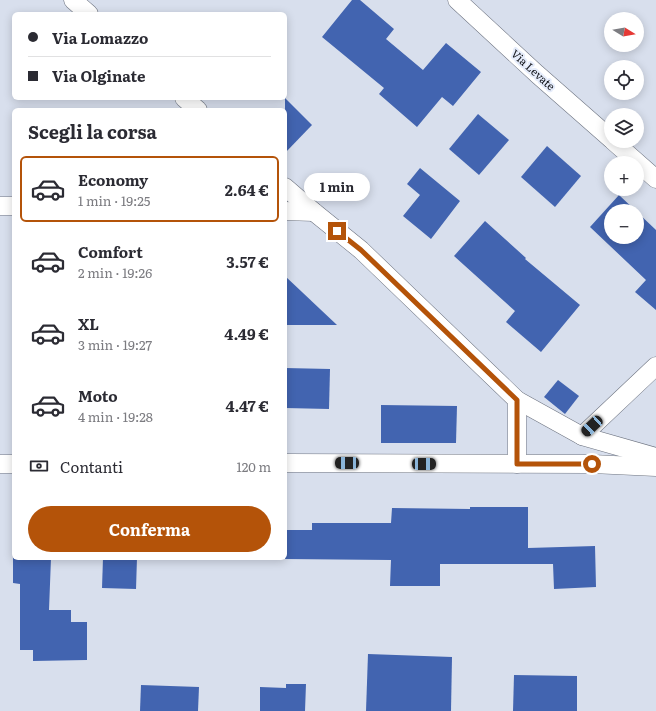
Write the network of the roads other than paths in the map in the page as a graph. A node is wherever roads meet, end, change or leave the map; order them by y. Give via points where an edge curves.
1 (73, 0) edge
2 (457, 0) edge
3 (87, 12) edge
4 (186, 100) edge
5 (196, 108) edge
6 (604, 133) edge
7 (621, 148) edge
8 (656, 179) edge
9 (287, 189) edge
10 (0, 206) edge
11 (12, 206) edge
12 (287, 211) edge
13 (314, 212) junction
14 (656, 366) edge
15 (517, 400) junction
16 (582, 436) junction
17 (656, 457) edge
18 (287, 463) edge
19 (0, 464) edge
20 (12, 464) edge
21 (517, 464) junction
22 (656, 467) edge

1 - 3 street
2 - 6 street, Via Levate
4 - 5 street
7 - 8 street, Via Levate
9 - 13 street
10 - 11 street
12 - 13 street
13 - 15 street via 361,250
14 - 16 street
15 - 16 street
15 - 21 street
16 - 17 street
18 - 21 street
19 - 20 street
21 - 22 street

